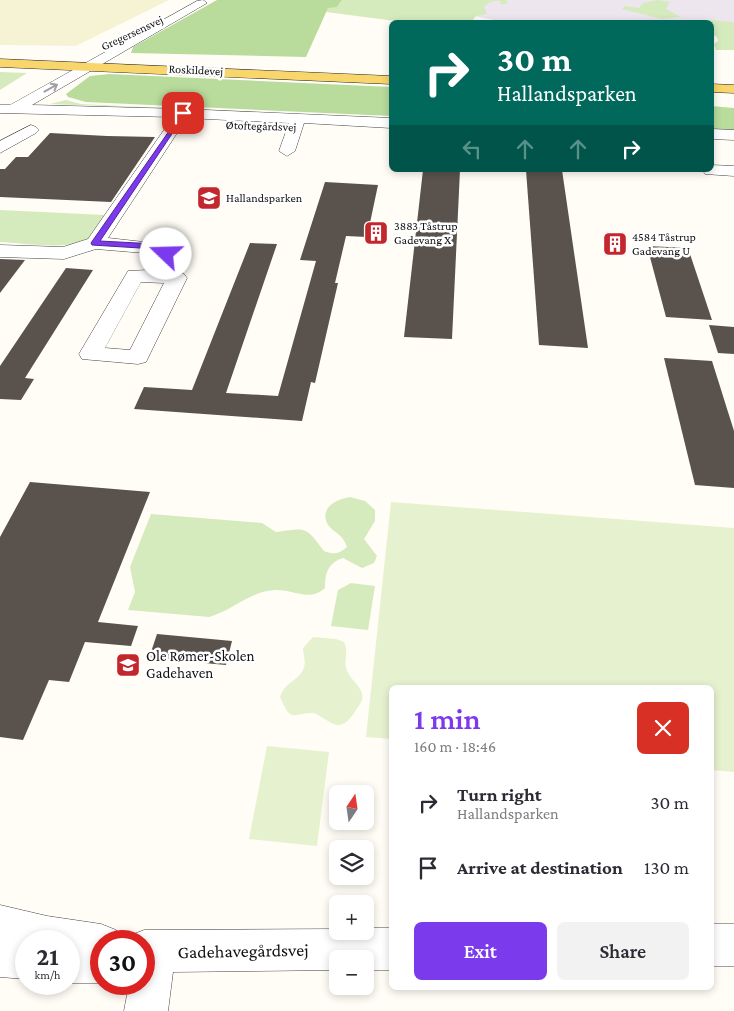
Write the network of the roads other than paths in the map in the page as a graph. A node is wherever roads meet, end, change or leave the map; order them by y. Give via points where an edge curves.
1 (204, 1) edge
2 (0, 55) edge
3 (104, 58) junction
4 (85, 62) junction
5 (0, 63) edge
6 (64, 65) junction
7 (389, 72) edge
8 (38, 78) dead end
9 (389, 80) edge
10 (714, 88) edge
11 (734, 89) edge
12 (714, 96) edge
13 (734, 97) edge
14 (4, 112) edge
15 (180, 118) junction
16 (297, 123) junction
17 (389, 123) edge
18 (30, 130) dead end
19 (389, 132) edge
20 (714, 134) edge
21 (734, 136) edge
22 (714, 138) edge
23 (0, 148) edge
24 (287, 151) dead end
25 (714, 170) edge
26 (734, 171) edge
27 (95, 243) junction
28 (0, 252) edge
29 (155, 277) dead end
30 (0, 925) edge
31 (90, 943) edge
32 (714, 945) edge
33 (734, 945) edge
34 (389, 949) edge
35 (155, 952) edge
36 (0, 956) edge
37 (15, 957) edge
38 (147, 995) edge
39 (146, 1011) edge

1 - 3 street, Gregersensvej
1 - 4 street, Gregersensvej via 126,34
2 - 4 main road, Roskildevej
3 - 4 street, Gregersensvej
3 - 7 main road, Roskildevej
4 - 6 main road, Roskildevej
4 - 9 main road, Roskildevej
14 -> 4 street
5 - 6 main road, Roskildevej
6 - 8 street
10 - 11 main road
12 - 13 main road
14 - 15 street, Øtoftegårdsvej via 31,116
15 - 16 street, Øtoftegårdsvej
15 - 27 street
16 - 17 street, Øtoftegårdsvej
16 - 19 street, Øtoftegårdsvej
16 - 24 street
18 - 23 street
20 - 21 street
21 - 22 street
25 - 26 street
27 - 28 street via 64,253
27 - 29 street via 164,249 166,254
30 - 31 street via 46,937
32 - 33 street
34 - 35 street, Gadehavegårdsvej
36 - 37 street
38 - 39 street

